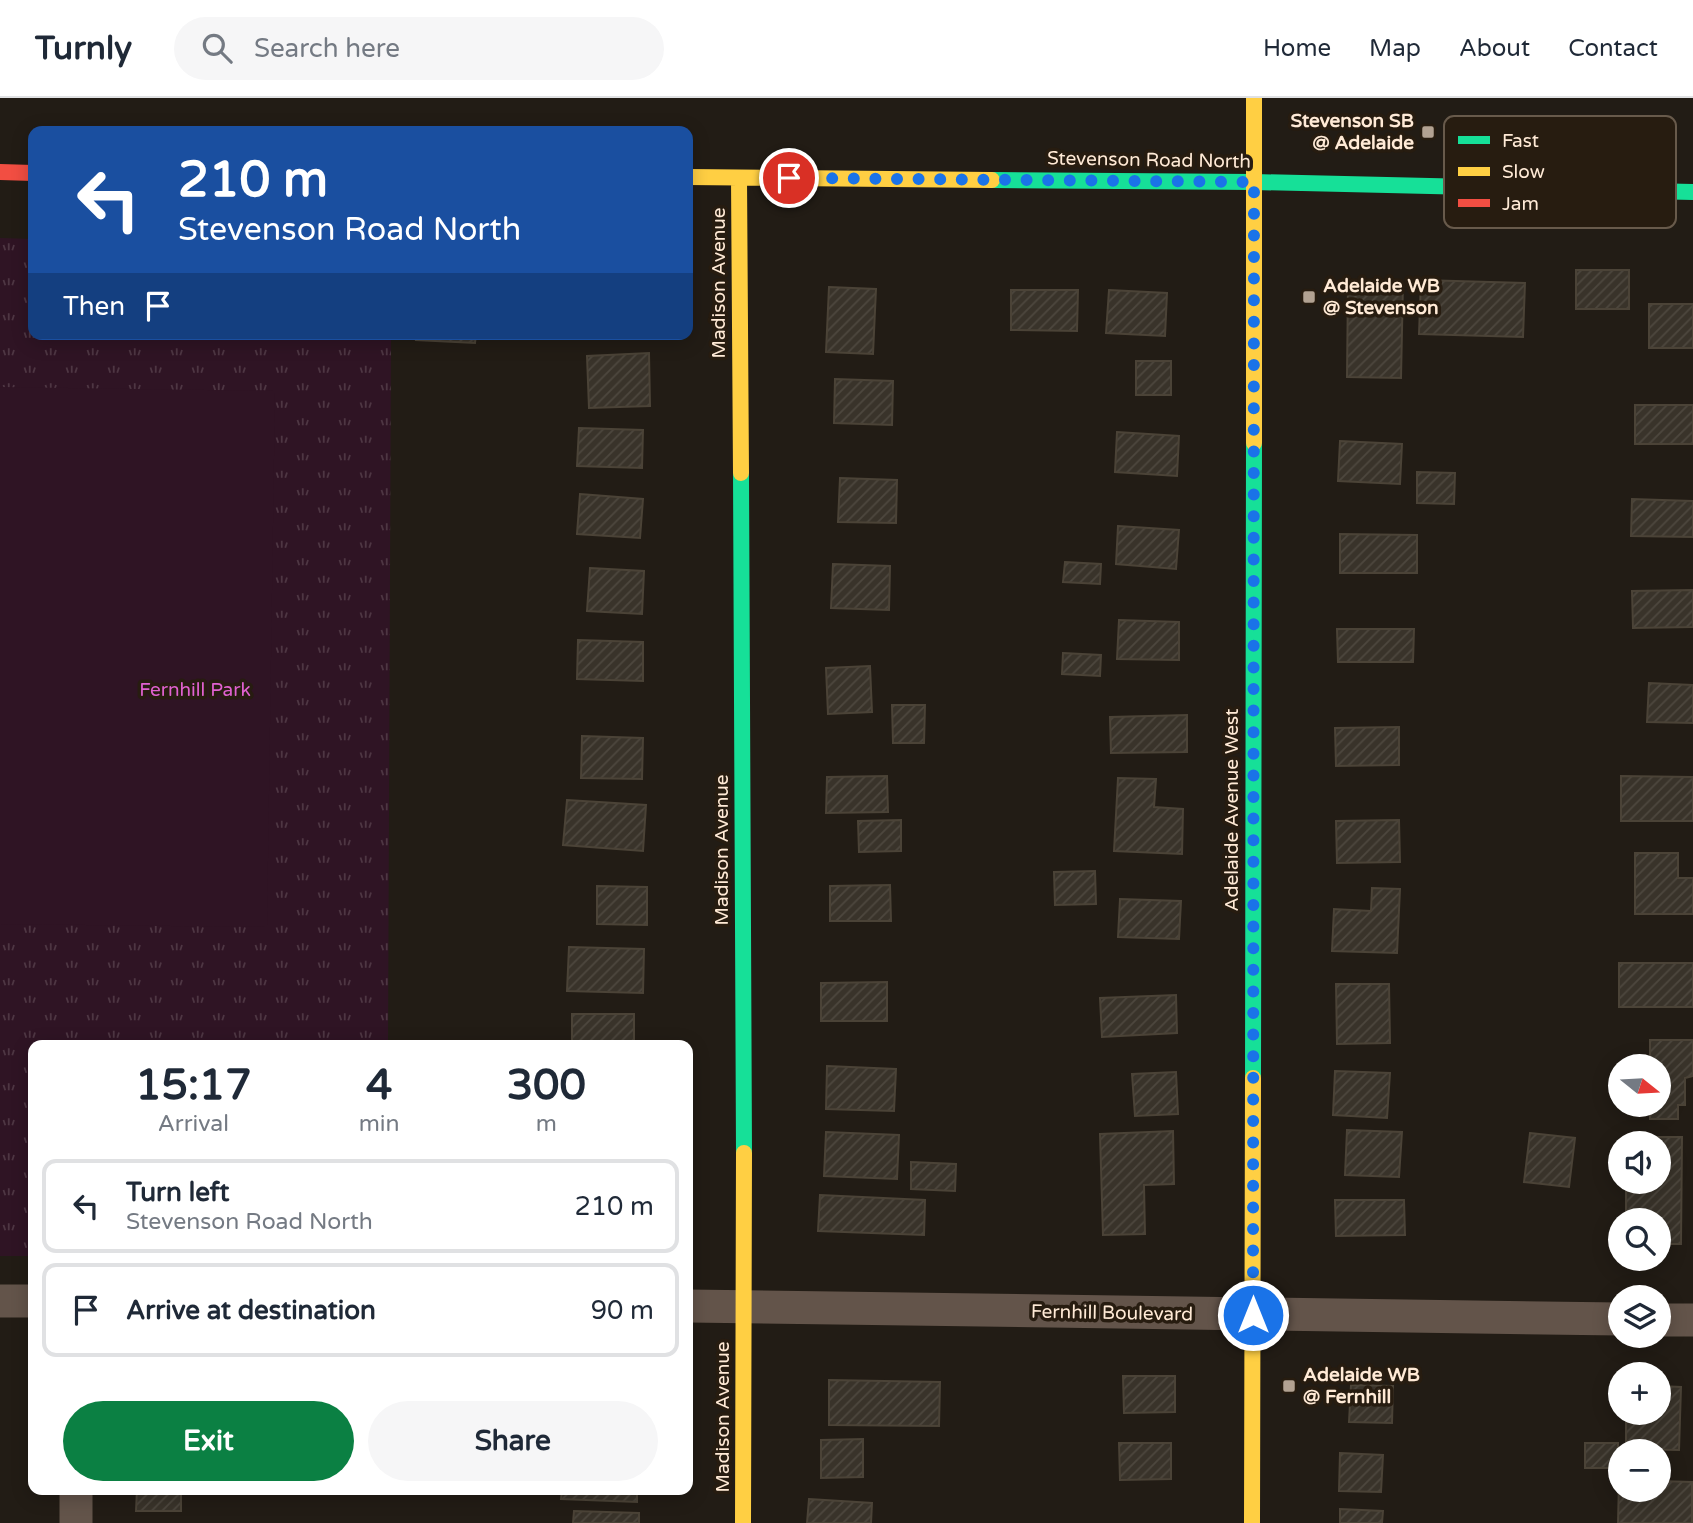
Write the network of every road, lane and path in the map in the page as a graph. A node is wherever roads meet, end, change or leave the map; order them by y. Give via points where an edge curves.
1 (1254, 98) edge
2 (0, 172) edge
3 (28, 173) edge
4 (693, 177) edge
5 (739, 178) junction
6 (1254, 182) junction
7 (1444, 186) edge
8 (0, 1301) edge
9 (28, 1301) edge
10 (693, 1307) edge
11 (745, 1307) junction
12 (1253, 1315) junction
13 (1608, 1320) edge
14 (1671, 1320) edge
15 (1693, 1320) edge
16 (76, 1495) edge
17 (76, 1523) edge
18 (743, 1523) edge
19 (1252, 1523) edge

1 - 6 main road, Adelaide Avenue West
2 - 3 main road
4 - 5 main road, Stevenson Road North
5 - 6 main road, Stevenson Road North
5 - 11 main road, Madison Avenue
6 - 7 main road, Stevenson Road North
6 - 12 main road, Adelaide Avenue West
8 - 9 street
10 - 11 street, Fernhill Boulevard
11 - 12 street, Fernhill Boulevard
11 - 18 main road, Madison Avenue
12 - 13 street, Fernhill Boulevard
12 - 19 main road, Adelaide Avenue West
14 - 15 street
16 - 17 street

